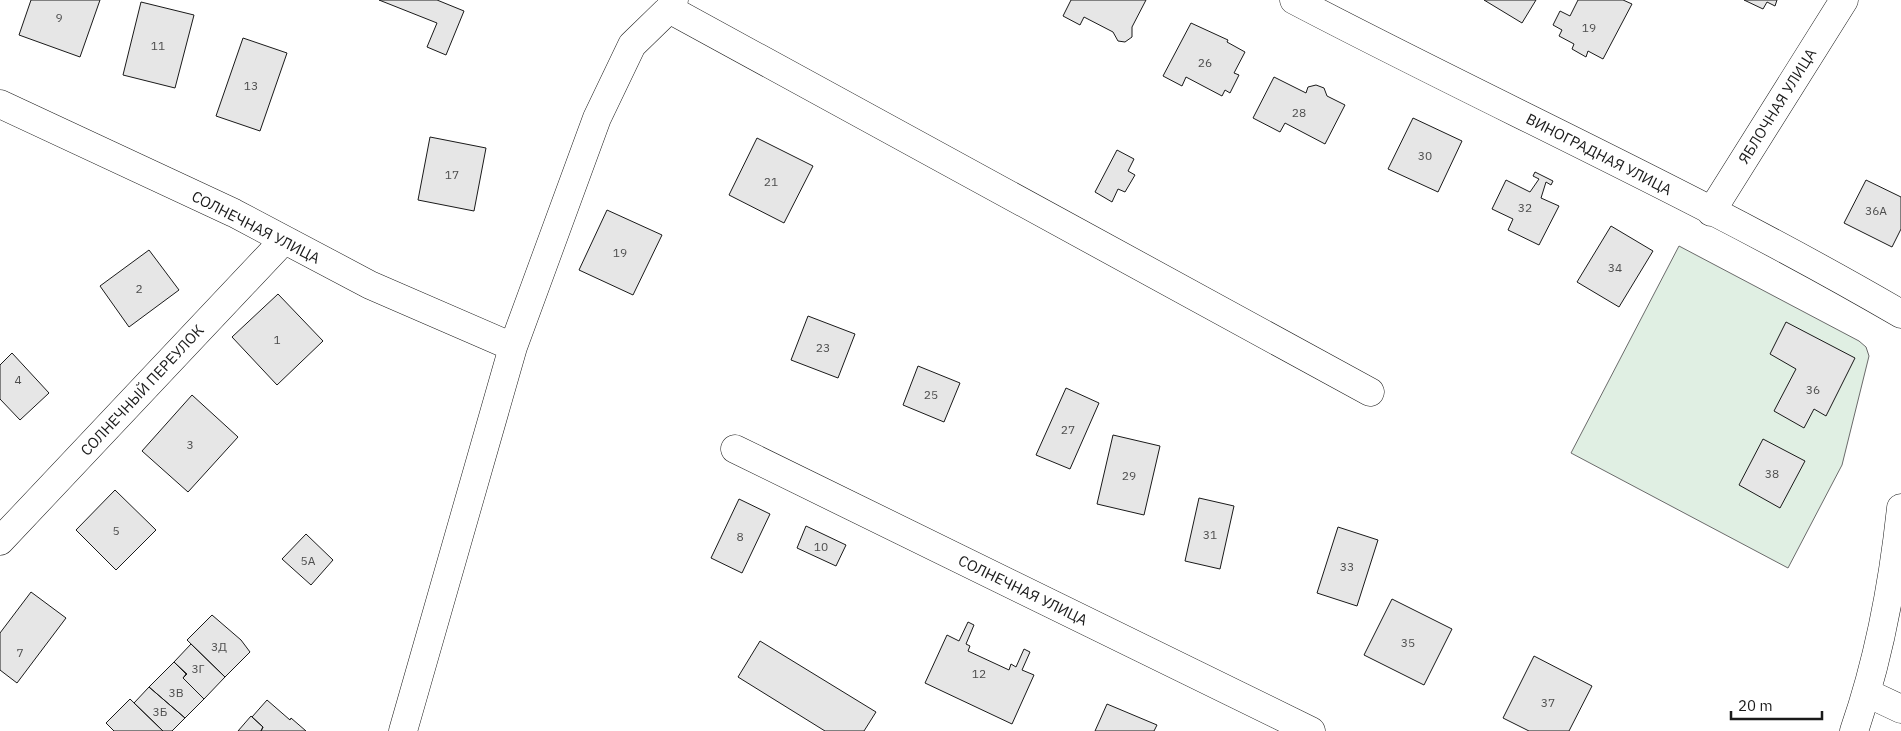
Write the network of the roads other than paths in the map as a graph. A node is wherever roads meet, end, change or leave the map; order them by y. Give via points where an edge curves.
1 (1294, 0) edge
2 (1844, 0) edge
3 (672, 4) edge
4 (0, 104) edge
5 (1711, 212) junction
6 (284, 240) junction
7 (1901, 314) edge
8 (513, 347) junction
9 (1370, 392) dead end
10 (735, 449) dead end
11 (1901, 508) edge
12 (0, 541) edge
13 (1867, 693) junction
14 (1901, 709) edge
15 (403, 731) edge
16 (1312, 731) edge
17 (1854, 731) edge

1 - 5 street, ВИНОГРАДНАЯ УЛИЦА
2 - 5 street, ЯБЛОЧНАЯ УЛИЦА
3 - 8 street via 632,45 597,118
3 - 9 street
4 - 6 street, СОЛНЕЧНАЯ УЛИЦА via 234,213
5 - 7 street, ВИНОГРАДНАЯ УЛИЦА via 1843,280
6 - 8 street, СОЛНЕЧНАЯ УЛИЦА via 370,286
6 - 12 street, СОЛНЕЧНЫЙ ПЕРЕУЛОК
8 - 15 street
10 - 16 street, СОЛНЕЧНАЯ УЛИЦА
11 - 13 street via 1894,574
13 - 14 street
13 - 17 street

